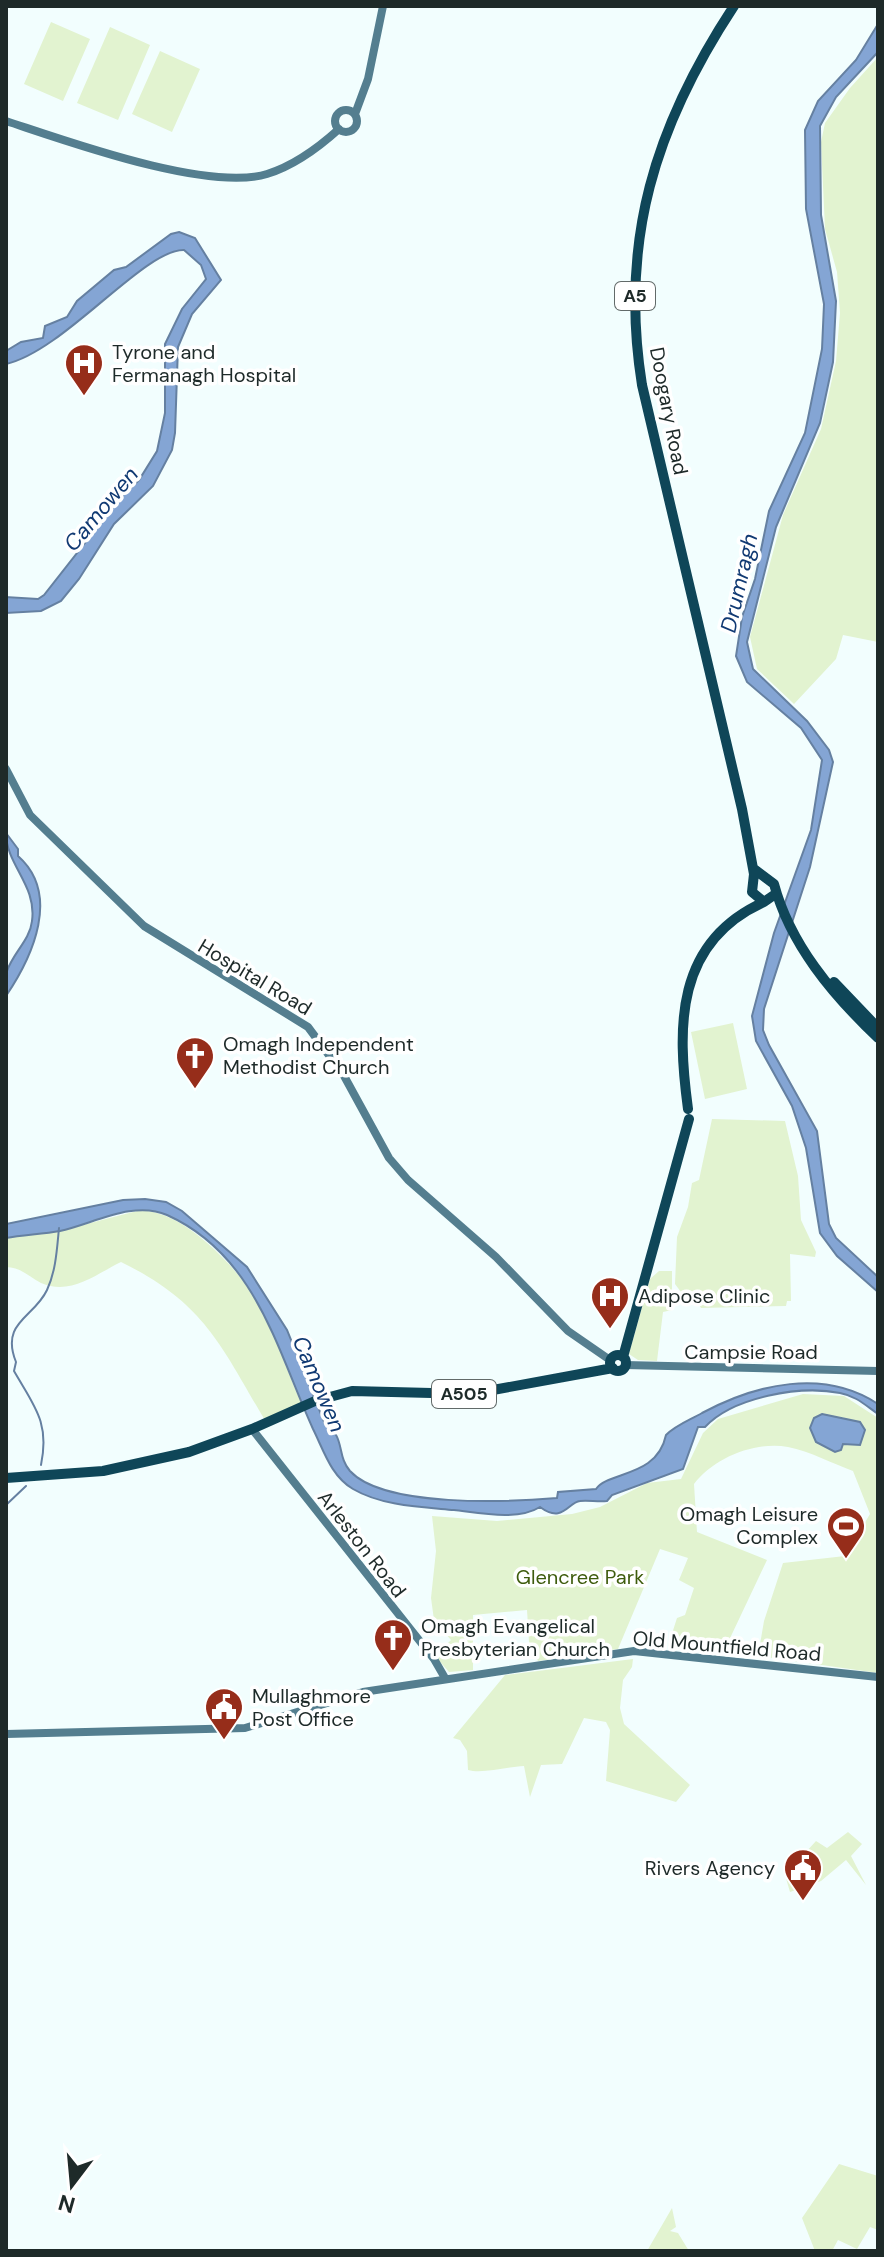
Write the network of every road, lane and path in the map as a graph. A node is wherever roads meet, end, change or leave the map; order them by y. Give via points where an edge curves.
1 (383, 6) edge
2 (734, 6) edge
3 (355, 114) junction
4 (6, 121) edge
5 (339, 129) junction
6 (6, 769) edge
7 (757, 885) junction
8 (773, 902) junction
9 (748, 909) junction
10 (800, 944) junction
11 (876, 1025) edge
12 (878, 1038) edge
13 (624, 1361) junction
14 (612, 1364) junction
15 (878, 1371) edge
16 (252, 1429) junction
17 (6, 1478) edge
18 (878, 1677) edge
19 (445, 1678) junction
20 (6, 1734) edge

1 - 3 street
2 - 7 highway, Doogary Road / A5 via 668,124 650,178 636,262 635,323 642,385
3 - 5 street via 354,129
3 - 5 street via 338,114
4 - 5 street via 89,147 230,179 276,171
6 - 14 street, Hospital Road via 30,815 144,926 308,1027 408,1180 496,1257 568,1331
7 - 8 highway, A5
7 - 8 highway, A5 via 774,884
7 - 9 highway
8 - 9 highway
8 - 10 highway, A5
9 - 13 highway via 698,961 685,997 680,1049 689,1114
10 - 11 highway
10 - 12 highway, A5 via 835,994
13 - 14 highway, A505 via 619,1370
13 - 15 street, Campsie Road
14 - 16 highway, A505 via 471,1394 359,1390 315,1401
16 - 17 highway, A505 via 189,1452 103,1471
16 - 19 street, Arleston Road
18 - 19 street, Old Mountfield Road via 634,1651
19 - 20 street, Old Mountfield Road via 344,1696 245,1728

